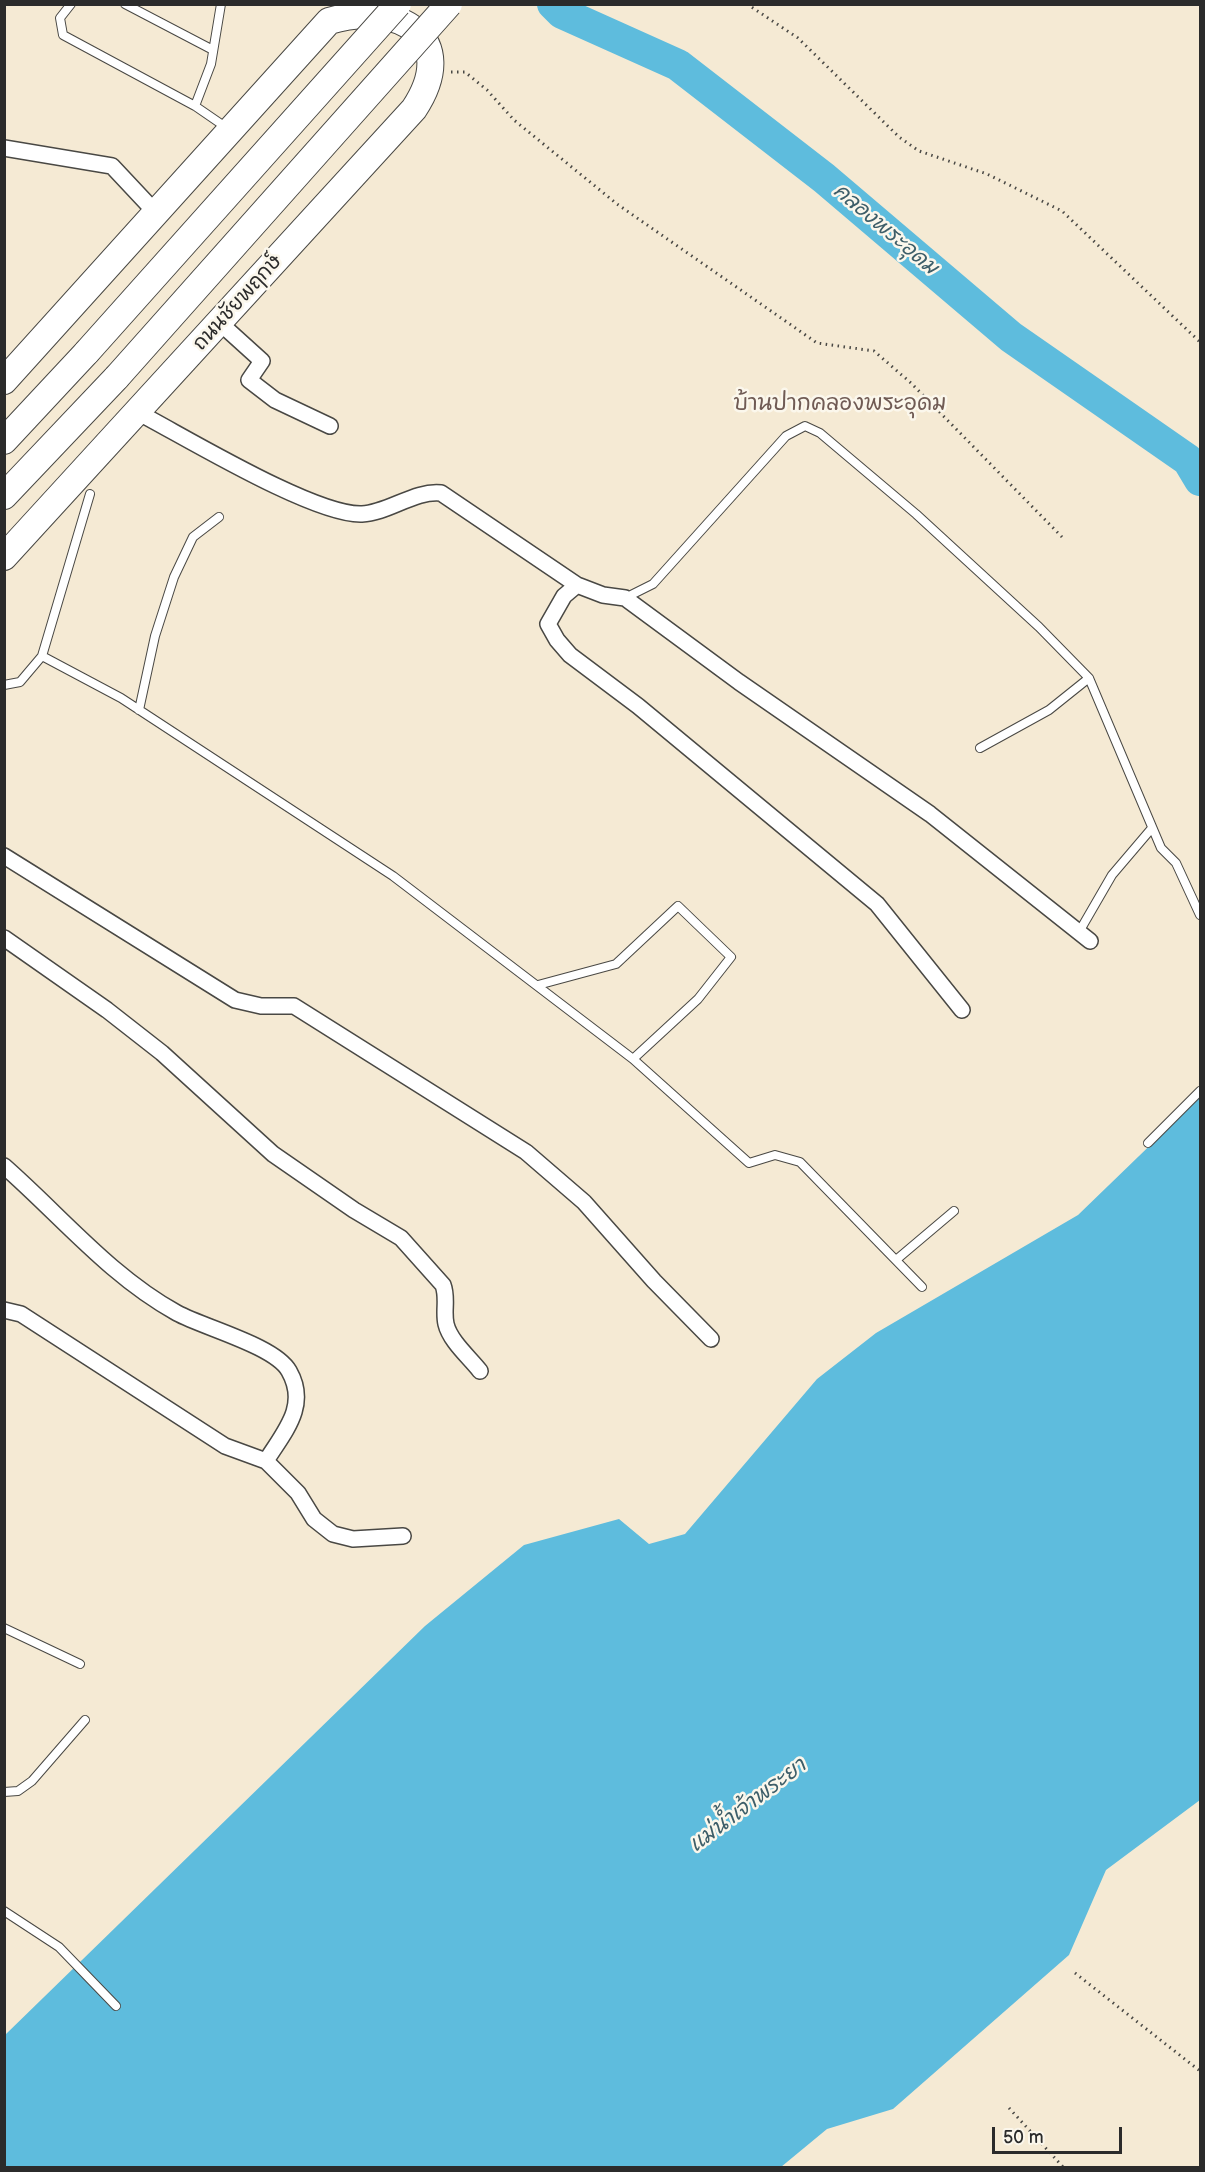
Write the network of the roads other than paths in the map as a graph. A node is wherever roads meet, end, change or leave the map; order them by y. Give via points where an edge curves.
1 (71, 4) edge
2 (125, 4) edge
3 (221, 4) edge
4 (398, 4) edge
5 (449, 4) edge
6 (213, 50) junction
7 (195, 106) junction
8 (232, 132) junction
9 (4, 148) edge
10 (157, 214) junction
11 (220, 323) junction
12 (4, 381) edge
13 (139, 412) junction
14 (330, 426) dead end
15 (4, 441) edge
16 (90, 494) dead end
17 (4, 496) edge
18 (219, 517) dead end
19 (4, 557) edge
20 (578, 585) junction
21 (625, 598) junction
22 (42, 656) junction
23 (1089, 678) junction
24 (4, 685) edge
25 (139, 710) junction
26 (980, 748) dead end
27 (1152, 828) junction
28 (4, 856) edge
29 (1200, 915) edge
30 (1085, 936) joint
31 (4, 938) edge
32 (538, 985) junction
33 (962, 1010) dead end
34 (633, 1059) junction
35 (1200, 1090) edge
36 (1148, 1143) dead end
37 (4, 1166) edge
38 (954, 1211) dead end
39 (896, 1260) junction
40 (922, 1287) dead end
41 (4, 1310) edge
42 (711, 1339) dead end
43 (480, 1371) dead end
44 (266, 1461) junction
45 (403, 1536) dead end
46 (4, 1628) edge
47 (80, 1664) dead end
48 (86, 1720) dead end
49 (4, 1792) edge
50 (4, 1911) edge
51 (116, 2006) dead end

1 - 7 lane via 60,18 63,35
2 - 6 lane
3 - 6 lane
4 - 15 main road, bridge
5 - 17 main road, ถนนชัยพฤกษ์, bridge via 117,377
6 - 7 lane
7 - 8 lane
8 - 10 main road, ถนนชัยพฤกษ์
8 - 11 main road, ถนนชัยพฤกษ์ via 329,21 357,6 394,6 420,24 430,44 431,72 423,96
9 - 10 street via 112,166
10 - 12 main road, ถนนชัยพฤกษ์
11 - 13 main road, ถนนชัยพฤกษ์
11 - 14 street via 262,361 249,380 275,400
13 - 19 main road, ถนนชัยพฤกษ์
13 - 20 street via 280,487 332,508 364,514 441,493
16 - 22 lane
18 - 25 lane via 193,537 174,577 155,636
20 - 21 street via 603,596
20 - 33 street via 564,596 549,624 570,655 638,706 876,904
21 - 23 lane via 652,584 786,436 806,426 836,445 915,514
21 - 30 street via 930,814
22 - 24 lane via 20,681
22 - 25 lane
23 - 26 lane via 1048,711
23 - 27 lane
25 - 32 lane via 393,876
27 - 29 lane via 1161,848 1176,863
27 - 30 lane via 1112,875
28 - 42 street via 235,1000 261,1006 294,1006 526,1152 584,1202
31 - 43 street via 153,1046 273,1154 401,1238 443,1285 451,1336
32 - 34 lane
32 - 34 lane via 616,964 678,906 731,957 698,999
34 - 39 lane via 749,1162 775,1155 800,1162
35 - 36 lane
37 - 44 street via 78,1239 158,1302 188,1319 268,1352 288,1369 297,1389 297,1409
38 - 39 lane
39 - 40 lane
41 - 44 street via 21,1314 225,1446
44 - 45 street via 298,1493 314,1519 333,1534 353,1539
46 - 47 lane
48 - 49 lane via 32,1781 18,1791
50 - 51 lane via 59,1947

